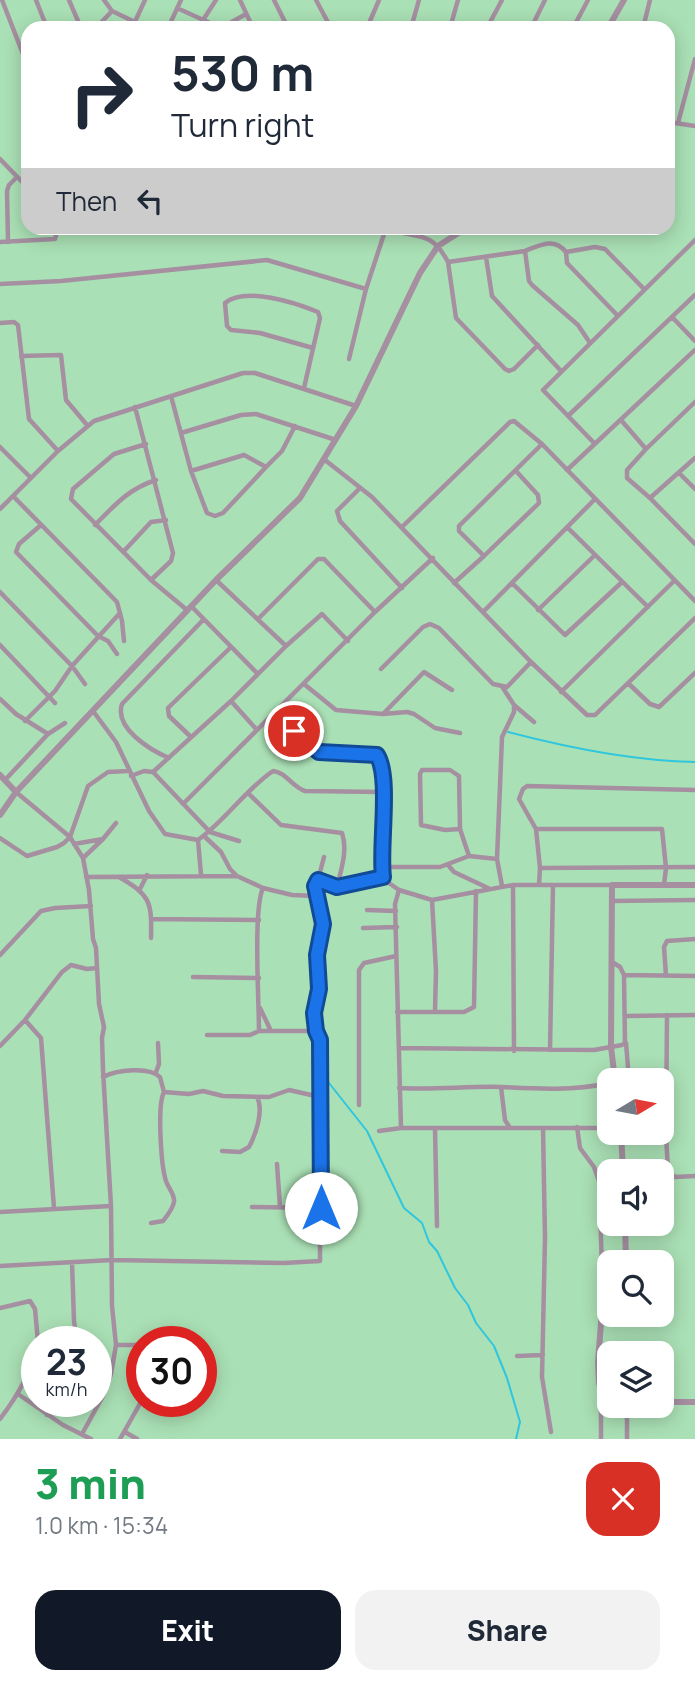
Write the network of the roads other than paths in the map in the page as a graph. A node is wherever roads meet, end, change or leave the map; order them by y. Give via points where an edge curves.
1 (2, 0) edge
2 (36, 0) edge
3 (69, 0) edge
4 (104, 0) edge
5 (145, 0) edge
6 (181, 0) edge
7 (216, 0) edge
8 (240, 0) edge
9 (274, 0) edge
10 (316, 0) edge
11 (379, 0) edge
12 (419, 0) edge
13 (458, 0) edge
14 (502, 0) edge
15 (545, 0) edge
16 (588, 0) edge
17 (624, 0) edge
18 (650, 0) edge
19 (177, 8) junction
20 (111, 11) junction
21 (246, 14) junction
22 (202, 20) junction
23 (44, 21) edge
24 (78, 21) edge
25 (102, 21) edge
26 (127, 21) edge
27 (136, 21) edge
28 (171, 21) edge
29 (205, 21) edge
30 (234, 21) edge
31 (250, 21) edge
32 (284, 21) edge
33 (327, 21) edge
34 (370, 21) edge
35 (413, 21) edge
36 (452, 21) edge
37 (491, 21) edge
38 (534, 21) edge
39 (577, 21) edge
40 (612, 21) edge
41 (645, 21) edge
42 (21, 49) edge
43 (695, 59) edge
44 (675, 123) edge
45 (678, 123) junction
46 (695, 126) edge
47 (0, 159) edge
48 (17, 177) junction
49 (21, 181) edge
50 (56, 235) edge
51 (384, 235) edge
52 (414, 235) edge
53 (455, 235) edge
54 (695, 240) edge
55 (0, 242) edge
56 (8, 242) junction
57 (438, 246) junction
58 (525, 251) junction
59 (566, 252) junction
60 (486, 257) junction
61 (448, 262) junction
62 (0, 284) edge
63 (366, 289) junction
64 (644, 289) junction
65 (695, 295) edge
66 (618, 316) junction
67 (673, 318) junction
68 (0, 323) edge
69 (695, 341) edge
70 (590, 343) junction
71 (538, 345) junction
72 (313, 348) junction
73 (695, 350) edge
74 (22, 356) junction
75 (349, 359) dead end
76 (561, 370) junction
77 (304, 387) junction
78 (171, 396) junction
79 (695, 402) edge
80 (355, 405) junction
81 (135, 407) junction
82 (569, 415) junction
83 (621, 420) junction
84 (87, 425) junction
85 (295, 426) junction
86 (181, 433) junction
87 (336, 440) junction
88 (146, 444) junction
89 (542, 444) junction
90 (595, 444) junction
91 (646, 449) junction
92 (1, 451) edge
93 (58, 451) junction
94 (695, 458) edge
95 (325, 460) junction
96 (266, 467) junction
97 (567, 470) junction
98 (191, 471) junction
99 (516, 471) junction
100 (679, 473) junction
101 (31, 478) junction
102 (156, 480) junction
103 (360, 488) junction
104 (695, 489) edge
105 (13, 496) junction
106 (650, 498) junction
107 (595, 499) junction
108 (0, 509) edge
109 (166, 520) junction
110 (41, 525) junction
111 (95, 525) junction
112 (402, 527) junction
113 (568, 528) junction
114 (695, 544) edge
115 (123, 552) junction
116 (595, 555) junction
117 (484, 556) junction
118 (433, 558) junction
119 (151, 580) junction
120 (216, 580) junction
121 (674, 581) junction
122 (454, 583) junction
123 (512, 583) junction
124 (621, 583) junction
125 (402, 588) junction
126 (0, 592) edge
127 (695, 601) edge
128 (648, 607) junction
129 (189, 608) junction
130 (538, 610) junction
131 (120, 612) junction
132 (375, 612) junction
133 (483, 612) junction
134 (259, 618) junction
135 (695, 618) edge
136 (204, 619) junction
137 (98, 636) junction
138 (124, 641) dead end
139 (348, 641) junction
140 (0, 645) edge
141 (286, 646) junction
142 (231, 647) junction
143 (117, 654) dead end
144 (531, 662) junction
145 (72, 666) junction
146 (381, 668) dead end
147 (695, 673) edge
148 (258, 674) junction
149 (85, 684) dead end
150 (304, 684) junction
151 (629, 684) junction
152 (503, 688) junction
153 (452, 690) dead end
154 (561, 692) junction
155 (50, 697) junction
156 (0, 699) edge
157 (231, 701) junction
158 (55, 703) dead end
159 (513, 705) junction
160 (93, 711) junction
161 (275, 712) junction
162 (383, 715) junction
163 (25, 721) junction
164 (534, 722) dead end
165 (65, 723) dead end
166 (257, 730) junction
167 (460, 733) dead end
168 (48, 734) junction
169 (191, 737) junction
170 (170, 758) junction
171 (153, 772) junction
172 (130, 773) junction
173 (3, 777) edge
174 (695, 790) edge
175 (16, 792) junction
176 (383, 792) junction
177 (248, 793) junction
178 (183, 804) junction
179 (0, 815) edge
180 (116, 823) dead end
181 (460, 829) junction
182 (536, 829) junction
183 (211, 832) junction
184 (204, 836) junction
185 (69, 837) junction
186 (0, 838) edge
187 (103, 839) junction
188 (198, 840) junction
189 (239, 841) dead end
190 (74, 844) junction
191 (469, 856) junction
192 (324, 857) dead end
193 (83, 858) junction
194 (497, 859) junction
195 (448, 865) junction
196 (382, 867) junction
197 (540, 867) junction
198 (695, 867) edge
199 (666, 868) junction
200 (147, 875) junction
201 (201, 875) junction
202 (118, 876) junction
203 (237, 876) junction
204 (86, 877) junction
205 (383, 877) junction
206 (318, 880) junction
207 (513, 885) junction
208 (539, 885) junction
209 (553, 885) junction
210 (612, 885) junction
211 (664, 885) junction
212 (695, 885) edge
213 (502, 886) junction
214 (337, 887) junction
215 (263, 888) junction
216 (488, 888) junction
217 (140, 889) junction
218 (399, 890) junction
219 (476, 891) junction
220 (317, 896) junction
221 (432, 900) junction
222 (695, 900) edge
223 (611, 901) junction
224 (91, 906) junction
225 (367, 910) dead end
226 (396, 911) junction
227 (151, 919) junction
228 (259, 920) junction
229 (397, 927) junction
230 (363, 928) dead end
231 (151, 938) dead end
232 (695, 939) edge
233 (0, 955) edge
234 (396, 956) junction
235 (611, 961) junction
236 (97, 968) junction
237 (624, 975) junction
238 (666, 976) junction
239 (695, 976) edge
240 (193, 977) dead end
241 (260, 978) junction
242 (259, 1007) junction
243 (435, 1011) junction
244 (397, 1012) junction
245 (667, 1015) junction
246 (695, 1015) edge
247 (626, 1016) junction
248 (25, 1020) junction
249 (259, 1031) junction
250 (271, 1031) junction
251 (316, 1031) junction
252 (207, 1035) dead end
253 (158, 1043) dead end
254 (625, 1043) junction
255 (0, 1046) edge
256 (611, 1047) junction
257 (399, 1048) junction
258 (550, 1050) junction
259 (514, 1051) junction
260 (614, 1068) edge
261 (629, 1068) edge
262 (103, 1070) junction
263 (156, 1072) junction
264 (110, 1073) junction
265 (103, 1077) junction
266 (597, 1086) edge
267 (501, 1087) junction
268 (399, 1088) junction
269 (164, 1092) junction
270 (257, 1096) junction
271 (320, 1097) junction
272 (359, 1105) dead end
273 (577, 1127) junction
274 (401, 1128) junction
275 (435, 1128) junction
276 (510, 1128) junction
277 (543, 1128) junction
278 (597, 1128) edge
279 (379, 1131) dead end
280 (222, 1151) dead end
281 (277, 1164) dead end
282 (695, 1176) edge
283 (111, 1206) junction
284 (251, 1207) dead end
285 (280, 1207) junction
286 (54, 1208) junction
287 (321, 1208) junction
288 (0, 1212) edge
289 (151, 1223) dead end
290 (437, 1226) dead end
291 (601, 1250) edge
292 (112, 1260) junction
293 (72, 1262) junction
294 (0, 1266) edge
295 (0, 1308) edge
296 (36, 1326) edge
297 (75, 1326) edge
298 (116, 1345) junction
299 (126, 1345) edge
300 (542, 1355) junction
301 (517, 1356) dead end
302 (21, 1387) edge
303 (18, 1394) junction
304 (21, 1396) edge
305 (674, 1402) edge
306 (695, 1402) edge
307 (51, 1417) edge
308 (133, 1417) edge
309 (601, 1418) edge
310 (627, 1418) edge
311 (0, 1419) edge
312 (125, 1432) junction
313 (551, 1432) dead end
314 (82, 1434) junction
315 (91, 1439) edge
316 (120, 1439) edge
317 (137, 1439) edge
318 (601, 1439) edge
319 (627, 1439) edge

1 - 42 street
2 - 23 street
3 - 24 street
4 - 20 street
5 - 27 street
6 - 19 street
7 - 22 street
8 - 21 street
9 - 32 street
10 - 33 street
11 - 34 street
12 - 35 street
13 - 36 street
14 - 37 street
15 - 38 street
16 - 39 street
17 - 40 street
18 - 41 street
19 - 22 street
19 - 28 street
20 - 25 street
20 - 26 street
21 - 30 street
21 - 31 street
22 - 29 street
43 - 45 street
44 - 45 street
45 - 46 street
47 - 48 street
48 - 49 street
48 - 56 street via 6,191
50 - 56 street via 55,239
51 - 63 street
52 - 57 street
53 - 57 street
54 - 64 street
55 - 56 street
57 - 61 street
57 - 80 street
58 - 59 street via 547,242
58 - 60 street
58 - 70 street via 529,281 578,325
59 - 64 street via 605,249
59 - 66 street via 567,262
60 - 61 street
60 - 71 street via 492,296
61 - 71 street via 456,318 505,369 514,369
62 - 63 street via 267,260
63 - 75 street
64 - 66 street
65 - 67 street
66 - 70 street
67 - 69 street
67 - 82 street
68 - 74 street via 18,325
70 - 76 street
71 - 76 street
72 - 72 street via 320,318 316,311 266,296 225,303 231,330 258,332
72 - 77 street
73 - 83 street
74 - 84 street via 61,355 67,401
74 - 93 street via 29,419
76 - 82 street via 543,390
77 - 78 street via 247,372
77 - 80 street
78 - 81 street
78 - 86 street
79 - 91 street
80 - 87 street
81 - 84 street
81 - 88 street
82 - 90 street
83 - 90 street
83 - 91 street
84 - 93 street
85 - 86 street via 248,414
85 - 87 street
85 - 96 street via 282,451
86 - 98 street
87 - 95 street
88 - 102 street
88 - 111 street via 114,454 73,489 71,499
89 - 97 street
89 - 99 street
89 - 112 street via 518,423 510,422
90 - 97 street
91 - 106 street via 626,474
92 - 101 street
93 - 101 street
94 - 100 street
95 - 103 street
95 - 120 street via 300,498
96 - 98 street via 244,455
96 - 98 street via 215,516 204,508
97 - 107 street
99 - 117 street via 538,495 539,503
99 - 117 street via 458,528
100 - 104 street
100 - 106 street
101 - 105 street
102 - 109 street
102 - 111 street via 129,492
103 - 112 street
103 - 125 street via 337,510 340,522
105 - 108 street
105 - 110 street
106 - 114 street
107 - 113 street
107 - 121 street
109 - 115 street via 151,522
109 - 119 street via 173,557
110 - 131 street via 110,594
110 - 137 street via 16,552
111 - 115 street
112 - 118 street
113 - 116 street
113 - 123 street
115 - 119 street
116 - 124 street
116 - 130 street
117 - 122 street
118 - 122 street
118 - 125 street
119 - 129 street
120 - 129 street
120 - 134 street
121 - 127 street
121 - 128 street
122 - 133 street
123 - 130 street
123 - 133 street
124 - 128 street
124 - 130 street via 565,635
125 - 132 street
126 - 145 street
128 - 154 street
129 - 136 street
129 - 160 street
131 - 137 street
131 - 138 street
132 - 134 street via 324,559 318,559
132 - 139 street
133 - 144 street
134 - 141 street
135 - 151 street
136 - 142 street
136 - 170 street via 120,710 127,728
137 - 143 street
137 - 145 street
139 - 141 street via 322,614
139 - 150 street
140 - 155 street
141 - 148 street
142 - 148 street
142 - 169 street via 168,708 169,716
144 - 152 street
144 - 154 street
145 - 149 street
145 - 155 street
146 - 152 street via 430,624 493,684
147 - 151 street via 659,708
148 - 157 street
150 - 161 street
150 - 162 street via 336,710
151 - 154 street via 592,715 582,713
152 - 159 street
153 - 162 street via 425,673
155 - 158 street
155 - 163 street
156 - 163 street
157 - 166 street
157 - 169 street
159 - 164 street
159 - 194 street via 502,737
160 - 172 street via 116,742
160 - 175 street
161 - 166 street
161 - 176 street via 316,751 377,755
162 - 167 street via 407,712 435,728
163 - 168 street
165 - 168 street
166 - 178 street
168 - 173 street
169 - 170 street
170 - 171 street
171 - 172 street
171 - 178 street
172 - 185 street via 108,772 88,786
172 - 188 street via 165,834
173 - 175 street
174 - 182 street via 527,786 519,799
175 - 179 street
175 - 185 street
176 - 177 street via 305,791 277,770
176 - 196 street
177 - 183 street
177 - 214 street via 281,825 342,833 343,861
178 - 183 street
180 - 187 street
181 - 181 street via 421,825 422,770 450,770 459,776
181 - 191 street
182 - 197 street
182 - 199 street via 662,829
183 - 184 street
183 - 189 street
184 - 188 street
184 - 203 street
185 - 186 street via 30,856
185 - 190 street
187 - 190 street
187 - 193 street
188 - 201 street
190 - 193 street
191 - 194 street
191 - 195 street
192 - 206 street
193 - 204 street
194 - 213 street
195 - 196 street
195 - 216 street
196 - 205 street
197 - 199 street
197 - 208 street
198 - 199 street
199 - 211 street
200 - 201 street
200 - 202 street
200 - 217 street
201 - 203 street
202 - 204 street
202 - 217 street
203 - 215 street
204 - 224 street
205 - 214 street
205 - 218 street
206 - 214 street
206 - 220 street
207 - 208 street
207 - 213 street
207 - 259 street
208 - 209 street
209 - 210 street
209 - 258 street
210 - 211 street
210 - 223 street
211 - 212 street
213 - 216 street
215 - 220 street
215 - 228 street
216 - 219 street
217 - 227 street via 146,895
218 - 221 street
218 - 226 street
219 - 221 street
219 - 243 street via 474,1007 464,1012
220 - 251 street via 323,924 317,955
221 - 243 street
222 - 223 street
223 - 235 street
224 - 233 street via 47,908
224 - 236 street
225 - 226 street
226 - 229 street
227 - 228 street
227 - 231 street
228 - 241 street
229 - 230 street
229 - 234 street
232 - 238 street via 667,941
234 - 244 street
234 - 272 street via 364,963 359,970
235 - 237 street
235 - 256 street
236 - 248 street via 71,965
236 - 262 street via 104,1027
237 - 238 street
237 - 247 street
238 - 239 street
240 - 241 street
241 - 242 street
242 - 249 street
242 - 250 street
243 - 244 street
244 - 257 street
245 - 246 street
245 - 247 street
245 - 282 street via 668,1170 675,1177
247 - 254 street
248 - 255 street
248 - 286 street via 41,1038
249 - 250 street
249 - 252 street
250 - 251 street
251 - 271 street
253 - 263 street
254 - 256 street
254 - 261 street
256 - 258 street
256 - 260 street
257 - 259 street
257 - 268 street
258 - 259 street
262 - 264 street
262 - 265 street
263 - 264 street
263 - 269 street
264 - 265 street
265 - 283 street
266 - 267 street
267 - 268 street
267 - 276 street
268 - 274 street
269 - 270 street
269 - 289 street via 160,1122 164,1177 174,1204 163,1222
270 - 271 street via 289,1090
270 - 280 street via 258,1123 249,1147 240,1152
271 - 287 street
273 - 277 street
273 - 278 street
273 - 291 street via 580,1149 599,1181
274 - 275 street
274 - 279 street
275 - 276 street
275 - 290 street
276 - 277 street
277 - 300 street
281 - 285 street
283 - 286 street
283 - 292 street
284 - 285 street
285 - 287 street
286 - 288 street
287 - 292 street via 320,1261
292 - 293 street
292 - 298 street
293 - 294 street
293 - 297 street
295 - 296 street via 30,1300
298 - 299 street
298 - 314 street via 103,1396
300 - 301 street
300 - 313 street
302 - 303 street
303 - 304 street
303 - 311 street
305 - 306 street
307 - 314 street
308 - 312 street
309 - 318 street
310 - 319 street
312 - 316 street
312 - 317 street
314 - 315 street

